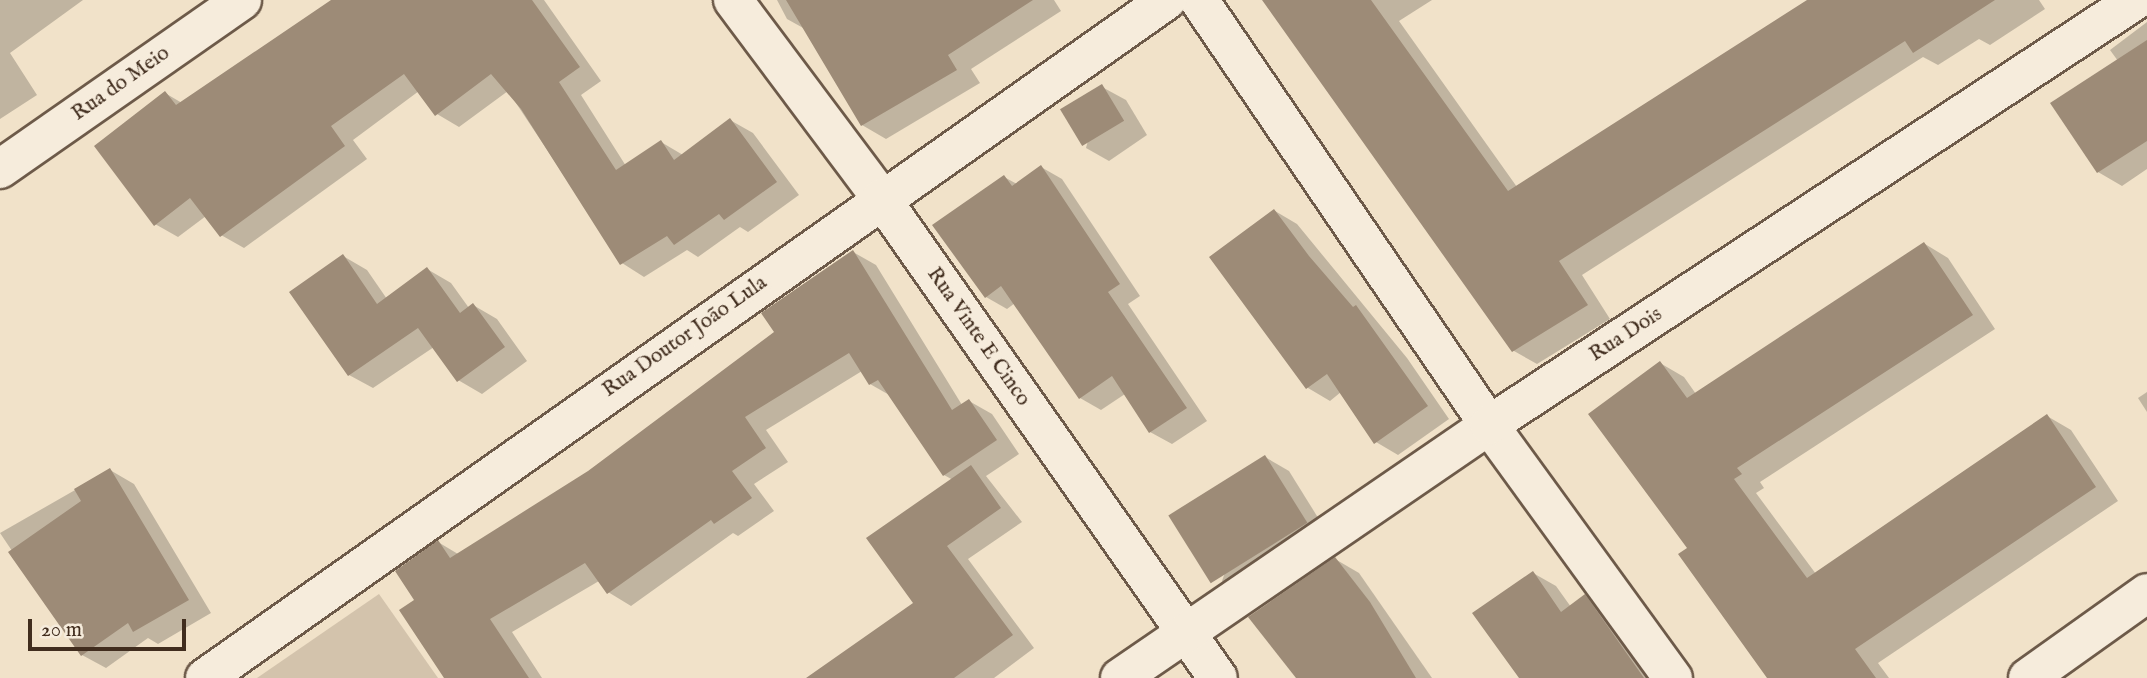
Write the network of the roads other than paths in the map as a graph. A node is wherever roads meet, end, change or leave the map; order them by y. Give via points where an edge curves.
1 (242, 0) edge
2 (733, 0) edge
3 (1167, 0) edge
4 (1199, 0) edge
5 (2136, 0) edge
6 (1114, 14) edge
7 (0, 169) edge
8 (881, 198) junction
9 (1489, 425) junction
10 (2147, 593) edge
11 (1186, 631) junction
12 (205, 678) edge
13 (1120, 678) edge
14 (1218, 678) edge
15 (1673, 678) edge
16 (2028, 678) edge

1 - 7 street, Rua do Meio
2 - 8 street, Rua Vinte E Cinco
3 - 6 street, Rua Doutor João Lula
4 - 9 street
5 - 9 street, Rua Dois
6 - 8 street, Rua Doutor João Lula
8 - 11 street, Rua Vinte E Cinco
8 - 12 street, Rua Doutor João Lula
9 - 11 street, Rua Dois
9 - 15 street
10 - 16 street
11 - 13 street, Rua Dois
11 - 14 street, Rua Vinte E Cinco

